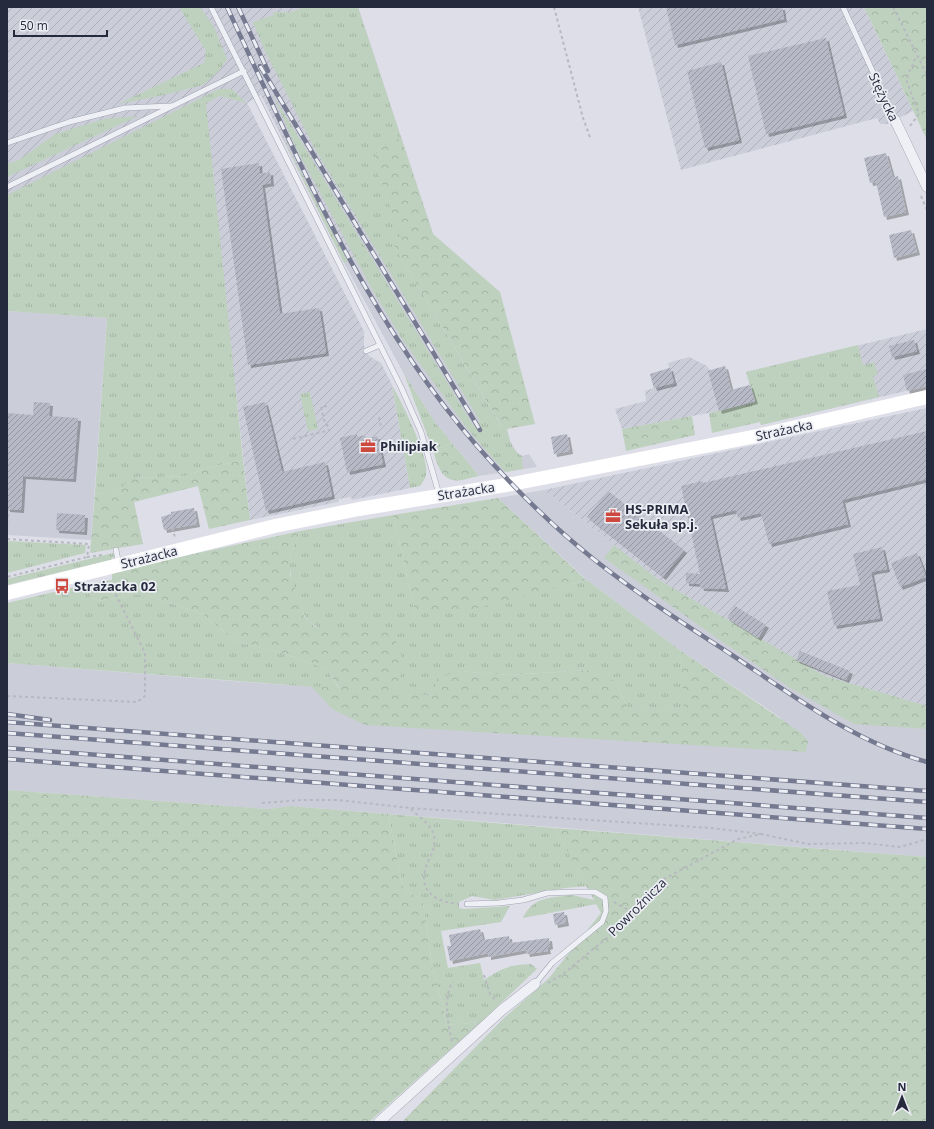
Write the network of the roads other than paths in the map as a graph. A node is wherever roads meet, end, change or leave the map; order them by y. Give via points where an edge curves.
1 (211, 7) edge
2 (843, 7) edge
3 (244, 71) junction
4 (174, 105) junction
5 (895, 120) joint
6 (7, 143) edge
7 (7, 187) edge
8 (927, 187) edge
9 (380, 345) junction
10 (366, 351) dead end
11 (927, 397) edge
12 (440, 495) junction
13 (116, 550) dead end
14 (119, 565) junction
15 (7, 593) edge
16 (467, 904) road end
17 (535, 984) joint
18 (379, 1122) edge

1 - 3 lane
2 - 5 lane, Stężycka
3 - 4 lane
3 - 9 lane
4 - 6 lane via 125,108 69,122
4 - 7 lane
5 - 8 street, Stężycka
9 - 10 lane
9 - 12 lane via 421,432
11 - 12 main road, Strażacka via 757,436 512,484
12 - 14 main road, Strażacka via 275,526
13 - 14 lane
14 - 15 main road, Strażacka
16 - 17 lane via 523,900 548,893 595,892 605,898 606,911 602,922 552,963
17 - 18 street via 454,1052

